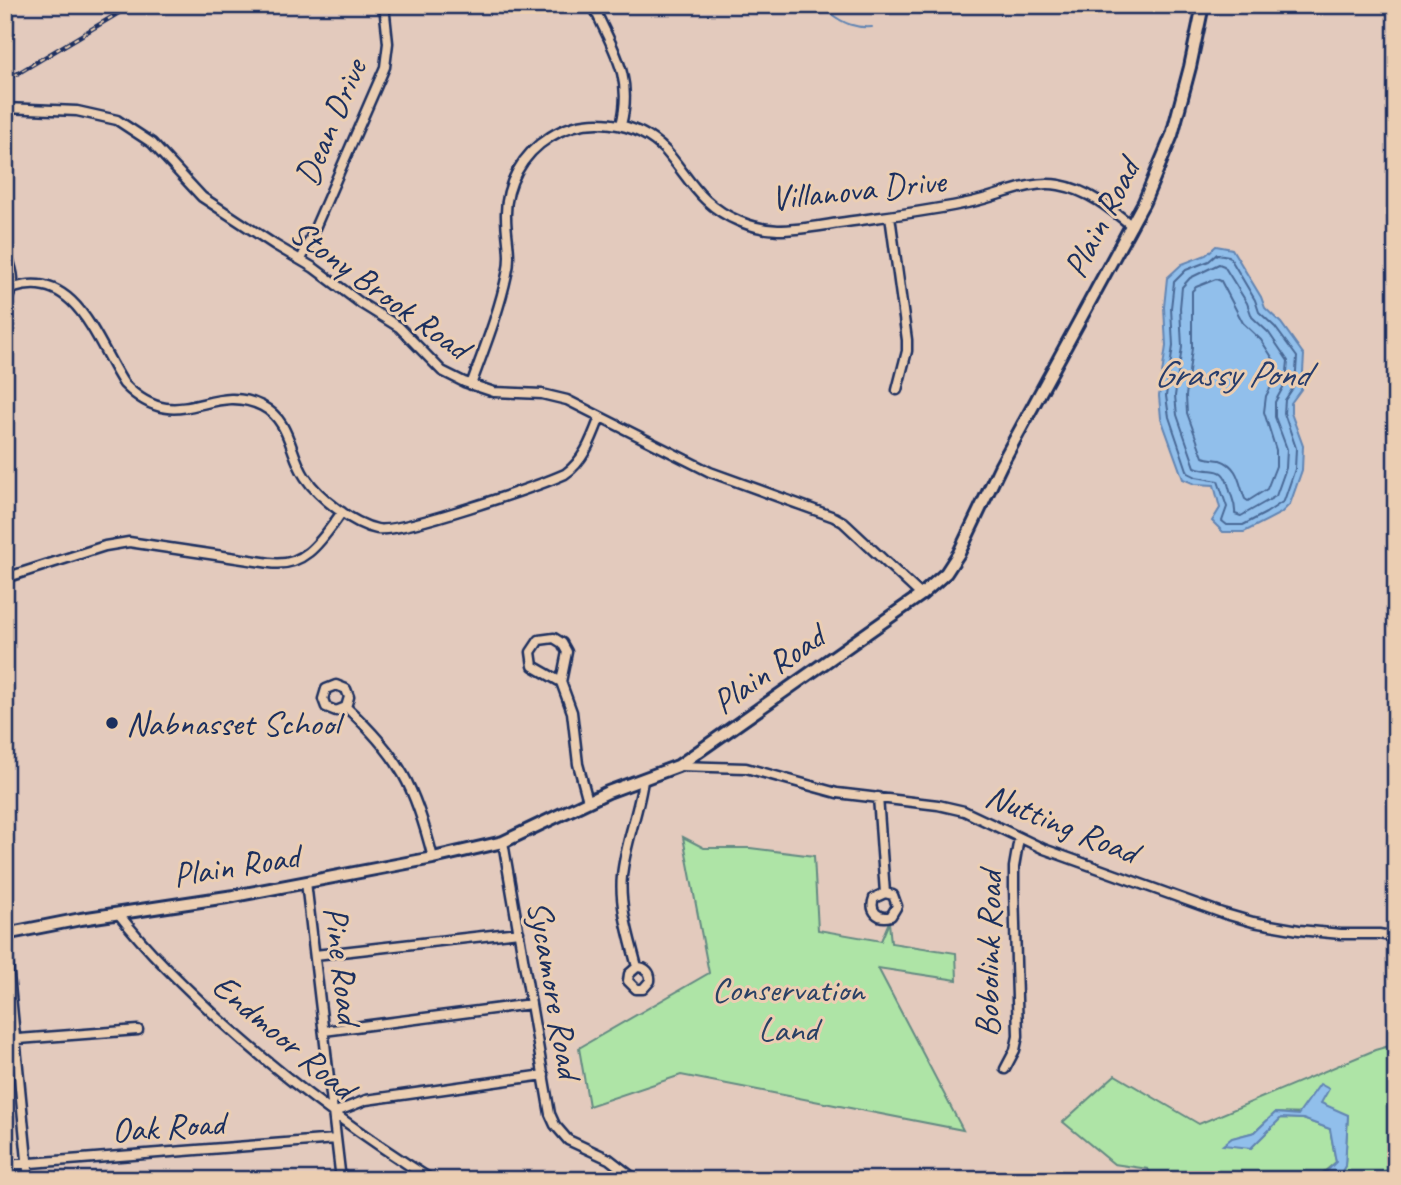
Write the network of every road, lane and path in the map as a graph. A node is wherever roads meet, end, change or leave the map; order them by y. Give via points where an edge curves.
1 (384, 5) edge
2 (593, 5) edge
3 (1188, 5) edge
4 (1203, 7) edge
5 (5, 108) edge
6 (621, 125) junction
7 (890, 216) junction
8 (1132, 226) junction
9 (5, 250) edge
10 (302, 260) junction
11 (14, 288) junction
12 (5, 303) edge
13 (471, 385) junction
14 (897, 390) dead end
15 (600, 417) junction
16 (342, 512) junction
17 (5, 579) edge
18 (921, 595) junction
19 (561, 682) junction
20 (346, 707) dead end
21 (698, 753) junction
22 (678, 766) junction
23 (705, 766) junction
24 (643, 780) junction
25 (878, 797) junction
26 (588, 801) junction
27 (1019, 838) junction
28 (503, 842) junction
29 (433, 858) junction
30 (306, 882) junction
31 (885, 893) dead end
32 (118, 913) junction
33 (1396, 916) edge
34 (519, 932) junction
35 (5, 934) edge
36 (1394, 937) edge
37 (315, 955) junction
38 (637, 967) dead end
39 (531, 1004) junction
40 (138, 1030) dead end
41 (324, 1031) junction
42 (5, 1040) edge
43 (16, 1040) junction
44 (1005, 1069) dead end
45 (544, 1075) junction
46 (333, 1113) junction
47 (335, 1139) junction
48 (27, 1163) junction
49 (5, 1165) edge
50 (29, 1180) edge
51 (341, 1180) edge
52 (432, 1180) edge
53 (636, 1180) edge

1 - 10 street, Dean Drive via 385,66
2 - 6 street via 624,74
3 - 4 street
4 - 8 main road, Plain Road via 1172,135
5 - 10 street, Stony Brook Road via 77,111 117,120 152,143 202,197
6 - 7 street, Villanova Drive via 655,142 706,200 741,222 784,230
6 - 13 street, Villanova Drive via 593,123 565,129 541,143 517,172 506,208 508,274
7 - 8 street, Villanova Drive via 1047,184 1090,195
7 - 14 street via 907,340
8 - 18 main road, Plain Road via 1001,465 959,553 946,573
9 - 11 street
10 - 13 street, Stony Brook Road via 399,327 442,371
11 - 12 street
11 - 16 street via 55,288 74,302 124,384 154,406 181,410 238,400 261,405 285,428 304,476
13 - 15 street, Stony Brook Road via 494,392 558,397
15 - 16 street via 580,460 553,479 398,528 376,529
15 - 18 street, Stony Brook Road via 710,472 843,522
16 - 17 street via 311,552 291,563 129,542
18 - 21 main road, Plain Road
19 - 19 street via 533,666 531,652 539,640 554,638 565,648
19 - 26 street via 572,712
20 - 29 street via 401,767 419,807
21 - 22 main road, Plain Road
21 - 23 street
22 - 23 street, Nutting Road
22 - 24 main road, Plain Road
23 - 25 street, Nutting Road via 746,768 837,793
24 - 26 main road, Plain Road
24 - 38 street via 621,883
25 - 27 street, Nutting Road via 964,811
25 - 31 street
26 - 28 main road, Plain Road
27 - 36 street, Nutting Road via 1197,906 1253,922 1321,933
27 - 44 street, Bobolink Road via 1014,867 1018,1037
28 - 29 main road, Plain Road
28 - 34 street, Sycamore Road
29 - 30 main road, Plain Road
30 - 32 main road, Plain Road
30 - 37 street, Pine Road
32 - 35 main road, Plain Road
32 - 46 street, Endmoor Road via 238,1037
33 - 36 street
34 - 37 street
34 - 39 street, Sycamore Road
35 - 43 street
37 - 41 street, Pine Road
39 - 41 street
39 - 45 street, Sycamore Road
40 - 43 street
41 - 46 street, Pine Road
42 - 43 street
43 - 48 street
45 - 46 street via 366,1100
45 - 53 street, Sycamore Road via 550,1114 561,1134 609,1159
46 - 47 street, Pine Road
46 - 52 street, Endmoor Road
47 - 48 street, Oak Road
47 - 51 street, Pine Road
48 - 49 street, Oak Road
48 - 50 street

